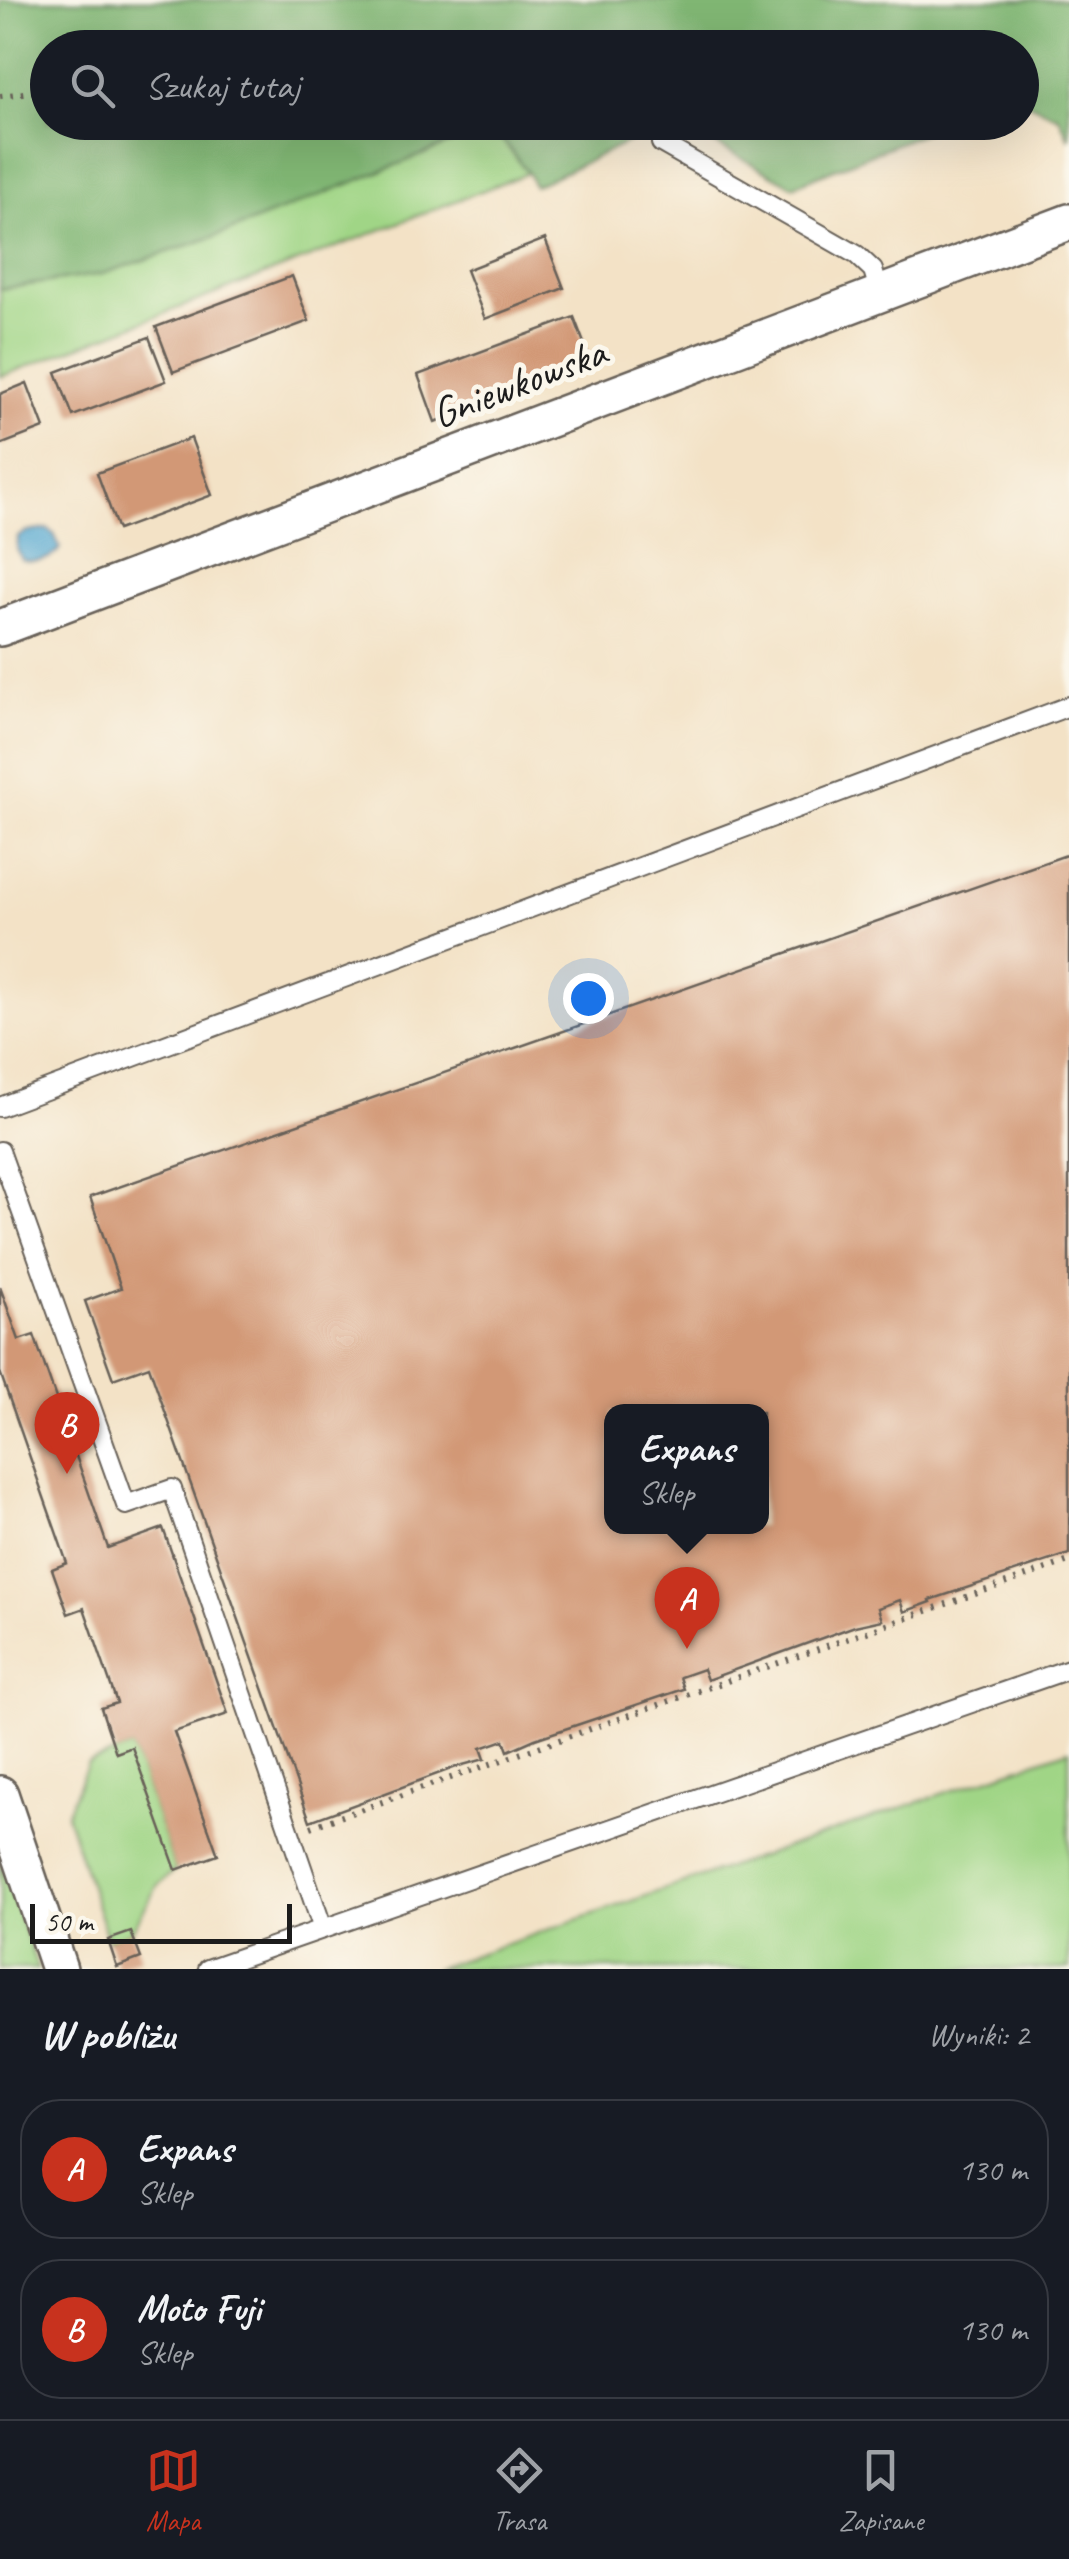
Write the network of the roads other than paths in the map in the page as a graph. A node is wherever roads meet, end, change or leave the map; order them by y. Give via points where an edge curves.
1 (662, 143) dead end
2 (1069, 222) edge
3 (880, 294) junction
4 (0, 628) edge
5 (1069, 706) edge
6 (0, 1107) edge
7 (0, 1151) edge
8 (1069, 1669) edge
9 (0, 1794) edge
10 (323, 1928) junction
11 (59, 1969) edge
12 (208, 1969) edge

1 - 3 lane via 858,255 873,270
2 - 3 street, Gniewkowska
3 - 4 street, Gniewkowska
5 - 6 lane
7 - 10 lane via 126,1504 172,1490
8 - 10 lane
9 - 11 street
10 - 12 lane

